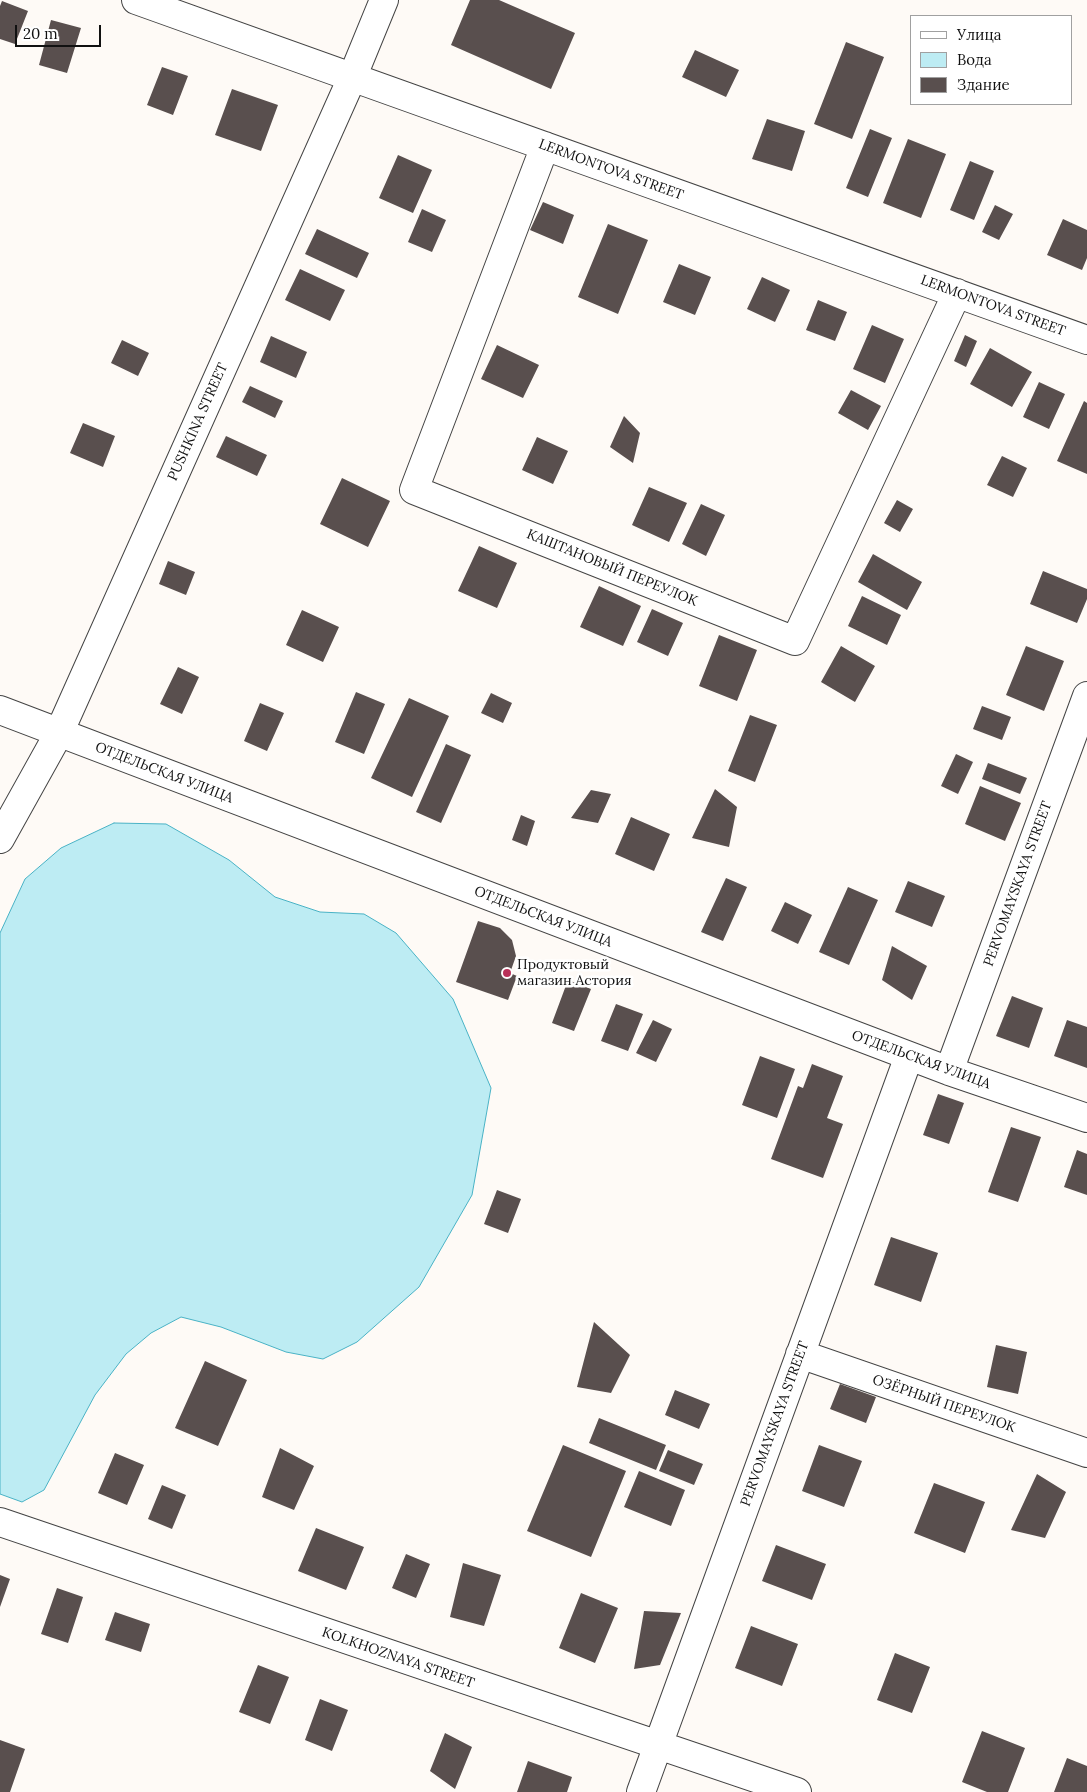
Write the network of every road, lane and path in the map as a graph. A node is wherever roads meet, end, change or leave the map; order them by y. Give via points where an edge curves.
1 (136, 0) edge
2 (384, 0) edge
3 (352, 78) junction
4 (545, 146) junction
5 (957, 293) junction
6 (1087, 340) edge
7 (1085, 707) edge
8 (0, 710) edge
9 (59, 733) junction
10 (0, 839) edge
11 (909, 1056) junction
12 (949, 1072) junction
13 (1087, 1118) edge
14 (800, 1354) junction
15 (1087, 1453) edge
16 (0, 1522) edge
17 (657, 1746) junction
18 (641, 1792) edge
19 (797, 1792) edge

1 - 3 street, LERMONTOVA STREET
2 - 3 street, PUSHKINA STREET
3 - 4 street, LERMONTOVA STREET
3 - 9 street, PUSHKINA STREET
4 - 5 street, LERMONTOVA STREET
4 - 5 street, КАШТАНОВЫЙ ПЕРЕУЛОК via 414,490 795,641
5 - 6 street, LERMONTOVA STREET
7 - 12 street, PERVOMAYSKAYA STREET
8 - 9 street, ОТДЕЛЬСКАЯ УЛИЦА
9 - 10 street, PUSHKINA STREET
9 - 11 street, ОТДЕЛЬСКАЯ УЛИЦА
11 - 12 street, ОТДЕЛЬСКАЯ УЛИЦА
11 - 14 street, PERVOMAYSKAYA STREET
12 - 13 street, ОТДЕЛЬСКАЯ УЛИЦА
14 - 15 street, ОЗЁРНЫЙ ПЕРЕУЛОК
14 - 17 street, PERVOMAYSKAYA STREET
16 - 17 street, KOLKHOZNAYA STREET
17 - 18 street, PERVOMAYSKAYA STREET
17 - 19 street, KOLKHOZNAYA STREET

